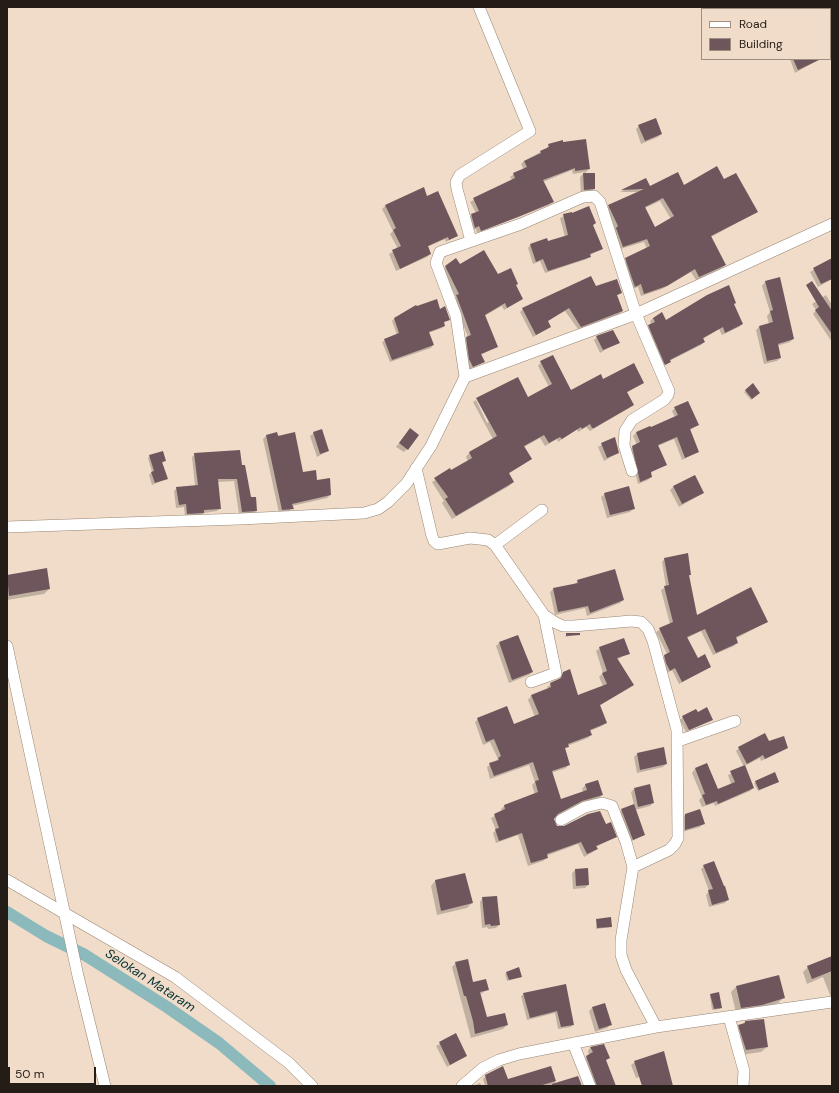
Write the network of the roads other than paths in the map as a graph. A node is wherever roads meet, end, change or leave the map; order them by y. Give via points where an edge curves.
1 (479, 7) edge
2 (832, 224) edge
3 (471, 241) junction
4 (636, 314) junction
5 (465, 377) junction
6 (416, 468) junction
7 (632, 471) dead end
8 (542, 510) dead end
9 (7, 527) edge
10 (495, 545) junction
11 (544, 615) junction
12 (7, 646) edge
13 (531, 682) dead end
14 (735, 721) dead end
15 (678, 741) junction
16 (561, 820) dead end
17 (633, 867) junction
18 (7, 880) edge
19 (64, 912) junction
20 (832, 1002) edge
21 (729, 1017) junction
22 (656, 1026) junction
23 (573, 1043) junction
24 (105, 1086) edge
25 (312, 1086) edge
26 (462, 1086) edge
27 (590, 1086) edge
28 (743, 1086) edge

1 - 3 street via 530,131 460,175 456,182
2 - 4 street
3 - 4 street via 522,224 583,197 594,196 600,202
3 - 5 street via 444,250 436,263 456,316
4 - 5 street
4 - 7 street via 669,391 664,400 632,420 624,431 624,445
5 - 6 street via 431,446
6 - 9 street via 406,484 388,502 378,509 364,513
6 - 10 street via 434,541 438,544 482,538
8 - 10 street
10 - 11 street
11 - 13 street via 556,673
11 - 15 street via 563,626 641,622 648,629 653,641
12 - 19 street
14 - 15 street
15 - 17 street via 678,838 669,850
16 - 17 street via 602,803 612,806
17 - 22 street via 621,954 626,970
18 - 19 street
19 - 24 street
19 - 25 street via 174,977 289,1063
20 - 21 street
21 - 22 street
21 - 28 street via 744,1071
22 - 23 street
23 - 26 street via 499,1060 483,1068
23 - 27 street

